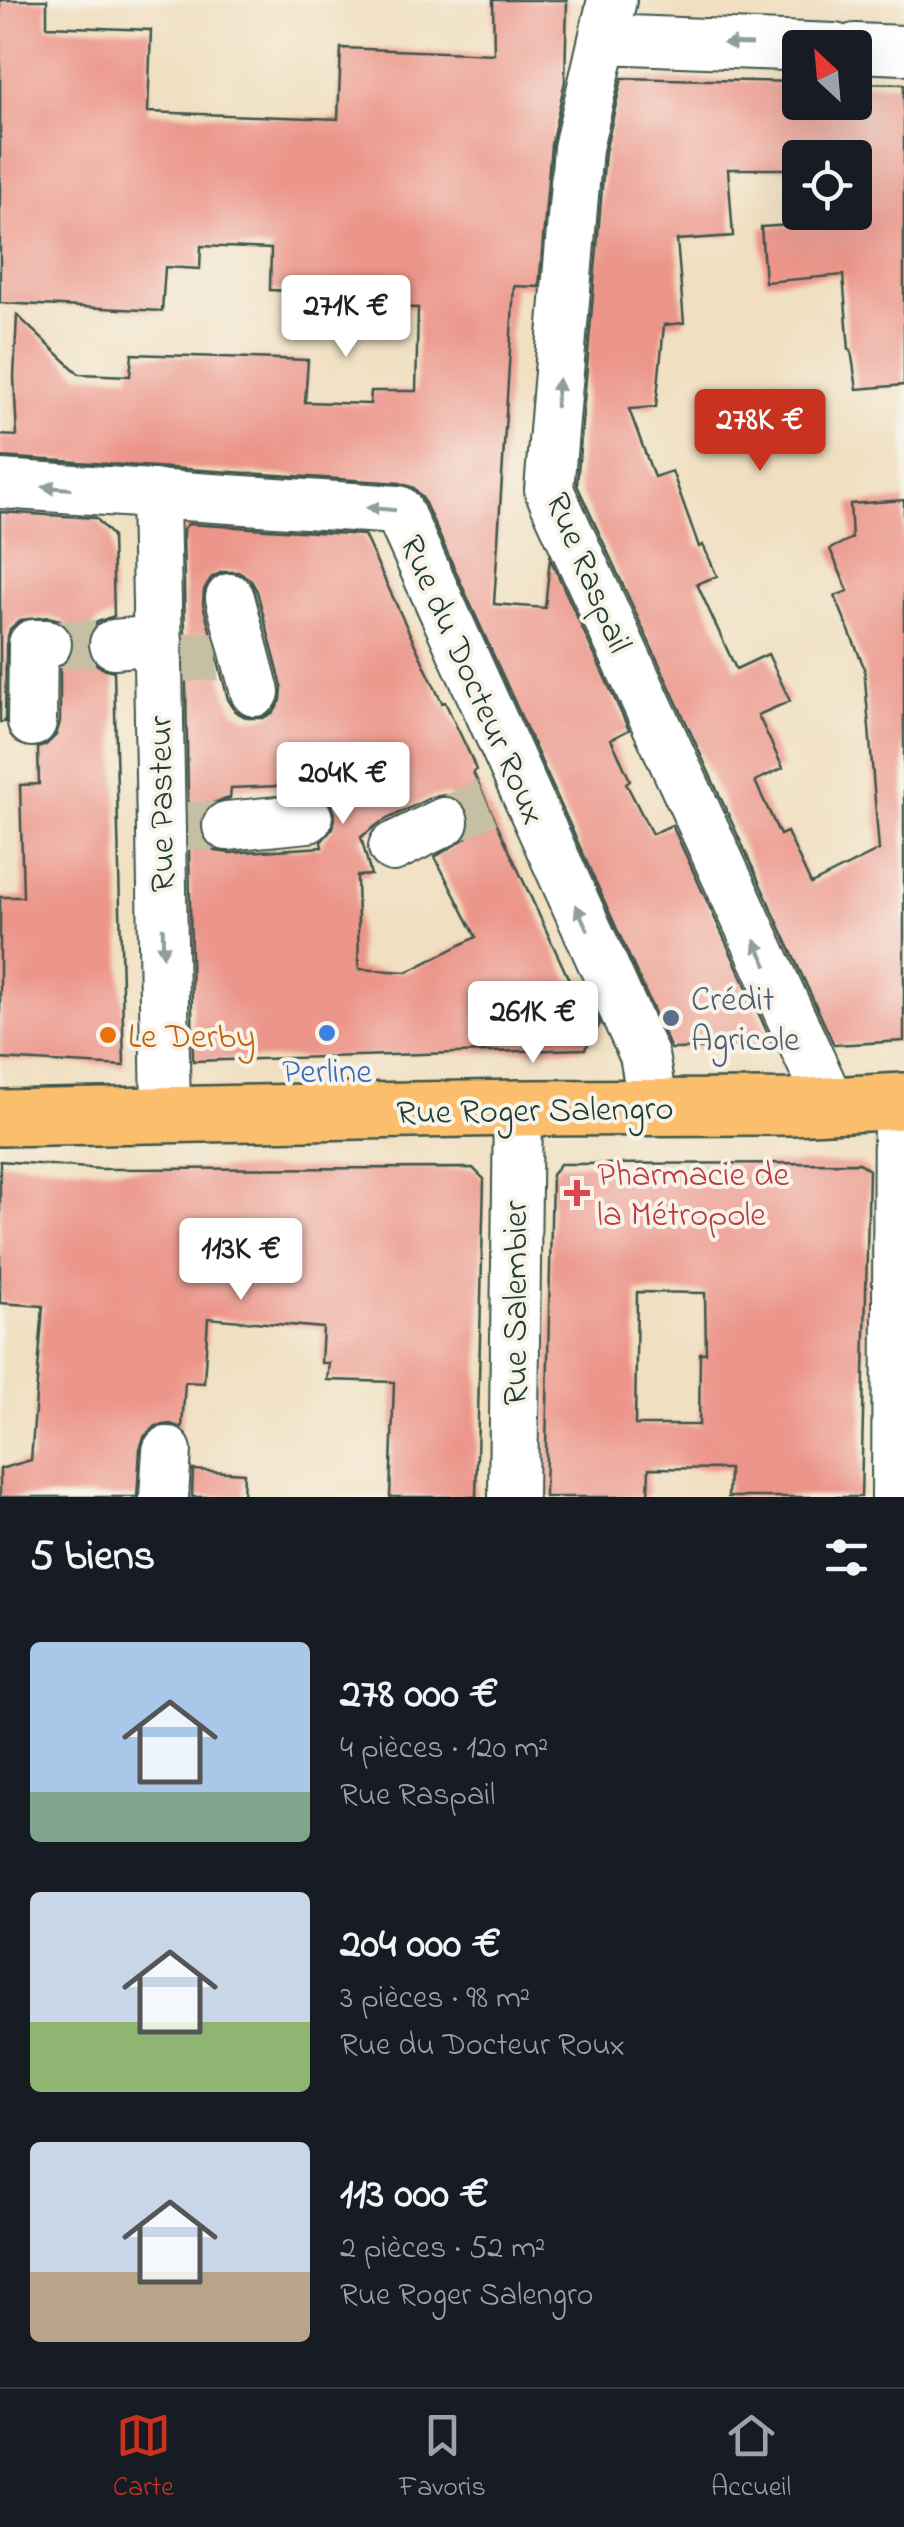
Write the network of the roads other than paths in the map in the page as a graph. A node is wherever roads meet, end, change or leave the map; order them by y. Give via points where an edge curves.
1 (608, 20) edge
2 (782, 41) edge
3 (872, 49) edge
4 (904, 50) edge
5 (0, 484) edge
6 (155, 494) junction
7 (230, 598) dead end
8 (46, 644) dead end
9 (189, 658) junction
10 (32, 722) dead end
11 (308, 818) dead end
12 (444, 822) tunnel mouth
13 (190, 826) junction
14 (393, 847) dead end
15 (0, 1086) edge
16 (901, 1102) edge
17 (832, 1105) junction
18 (654, 1106) junction
19 (518, 1108) junction
20 (166, 1113) junction
21 (0, 1118) edge
22 (901, 1235) edge
23 (513, 1497) edge
24 (896, 1497) edge

2 -> 1 street
17 -> 1 street, Rue Raspail via 549,490 578,148
3 - 4 street
6 -> 5 street, Rue du Docteur Roux
6 - 9 street, Rue Pasteur
18 -> 6 street, Rue du Docteur Roux via 644,1055 504,793 398,510
7 - 9 street
8 - 10 street via 33,644
9 - 13 street, Rue Pasteur
11 - 13 street
12 - 14 street
13 -> 20 street, Rue Pasteur
15 - 20 main road, Rue Roger Salengro
16 - 17 main road, Rue Roger Salengro
16 - 22 street
17 - 18 main road, Rue Roger Salengro
18 - 19 main road, Rue Roger Salengro
19 - 20 main road, Rue Roger Salengro
19 - 23 street, Rue Salembier
20 - 21 main road, Rue Roger Salengro
22 - 24 street

